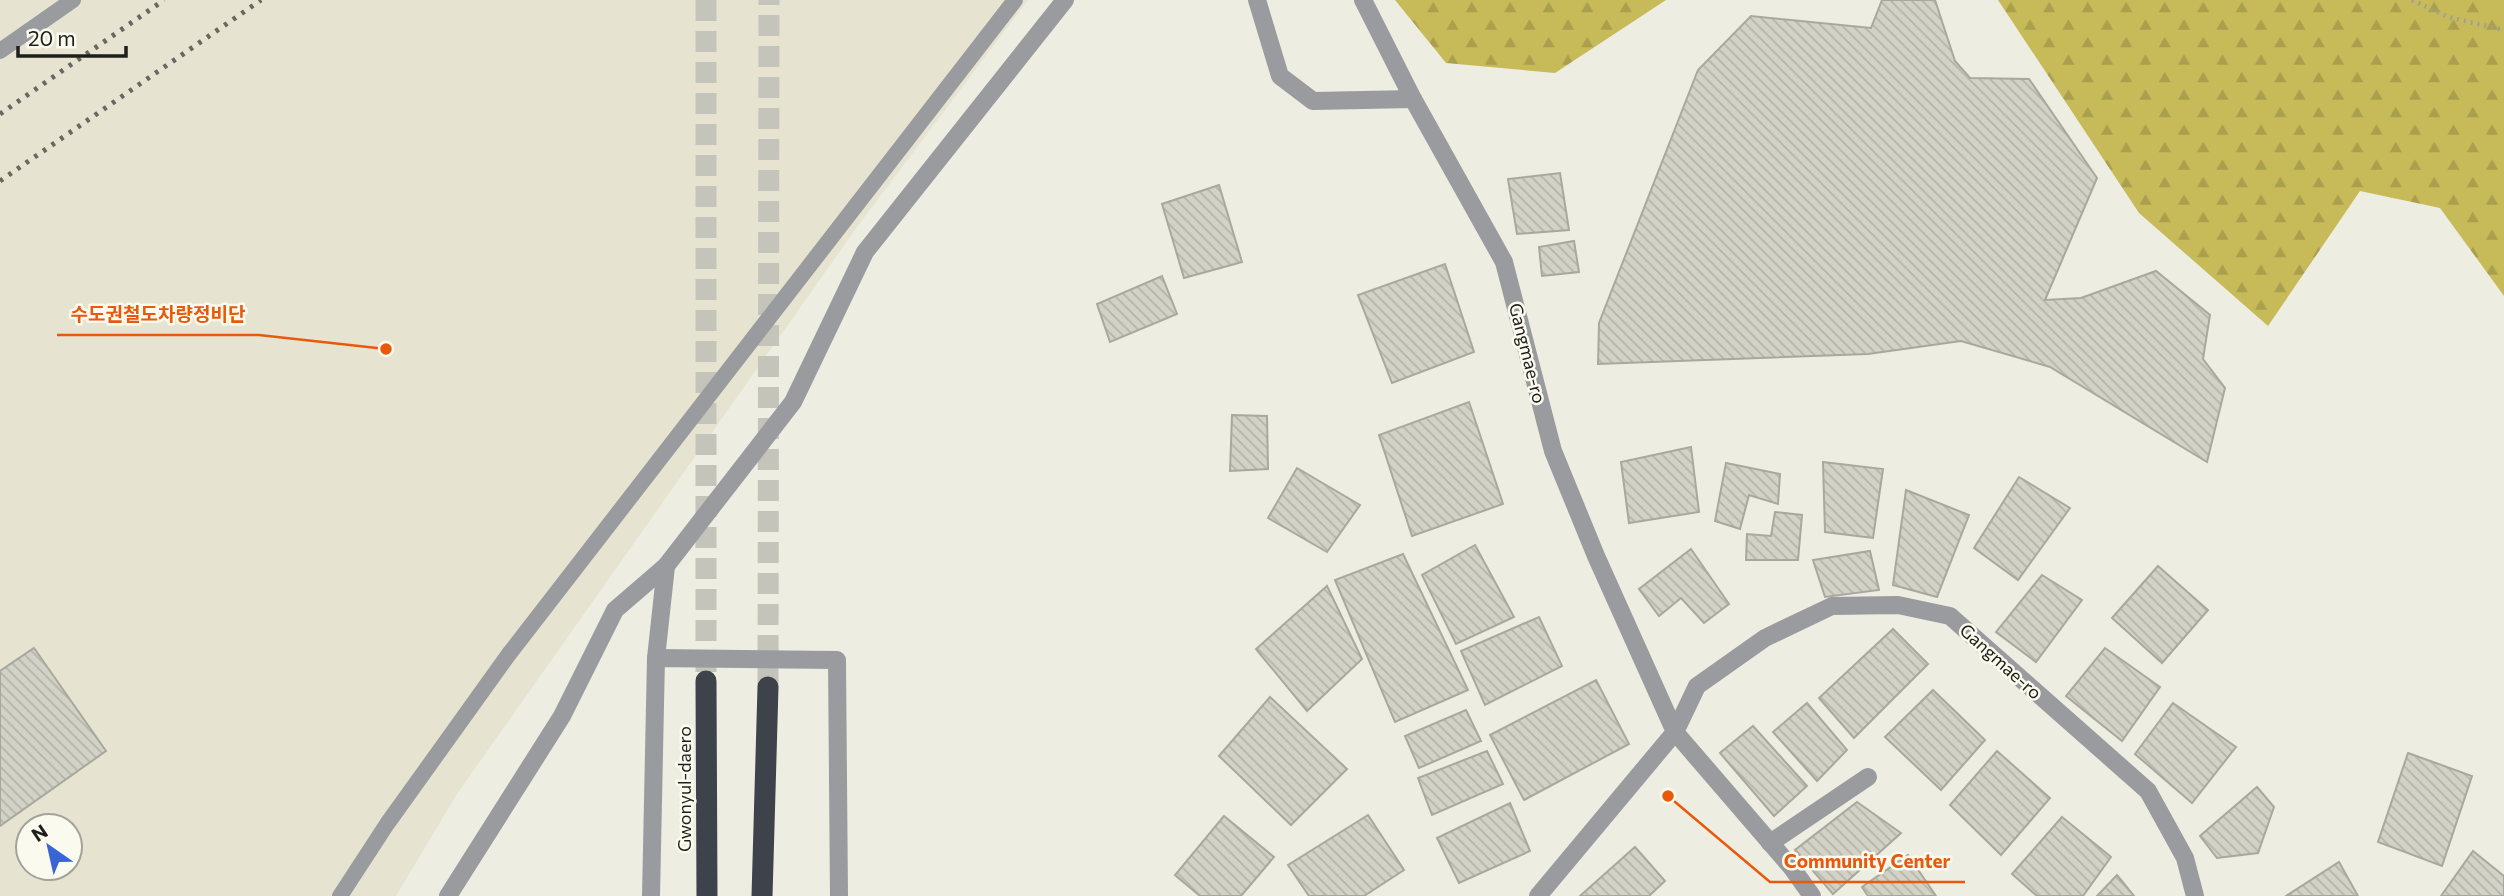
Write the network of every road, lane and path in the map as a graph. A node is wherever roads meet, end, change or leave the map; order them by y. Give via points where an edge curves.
1 (73, 0) edge
2 (1015, 0) edge
3 (1065, 0) edge
4 (1257, 0) edge
5 (1363, 0) edge
6 (2412, 0) edge
7 (2504, 30) edge
8 (0, 51) edge
9 (1413, 99) junction
10 (666, 566) junction
11 (656, 659) junction
12 (706, 681) tunnel mouth
13 (768, 687) tunnel mouth
14 (1675, 732) junction
15 (1868, 777) dead end
16 (1770, 844) junction
17 (340, 896) edge
18 (448, 896) edge
19 (651, 896) edge
20 (707, 896) edge
21 (762, 896) edge
22 (839, 896) edge
23 (1538, 896) edge
24 (1812, 896) edge
25 (2195, 896) edge

1 - 8 lane
2 - 17 lane via 509,654
3 - 10 street via 865,252 793,402
4 - 9 street via 1280,76 1313,101
5 - 9 street, Gangmae-ro
6 - 7 path via 2448,17
9 - 14 street, Gangmae-ro via 1504,262 1553,451
10 - 11 street
10 - 18 street via 615,610 562,716
11 - 19 street
11 - 22 street via 836,660
12 - 20 highway, Gwonyul-daero
13 - 21 highway
14 - 16 street, Gangmae-ro
14 - 23 street, Gangmae-ro
14 - 25 street, Gangmae-ro via 1697,686 1765,638 1832,606 1898,605 1950,616 2148,791 2185,858
15 - 16 street
16 - 24 street, Gangmae-ro

